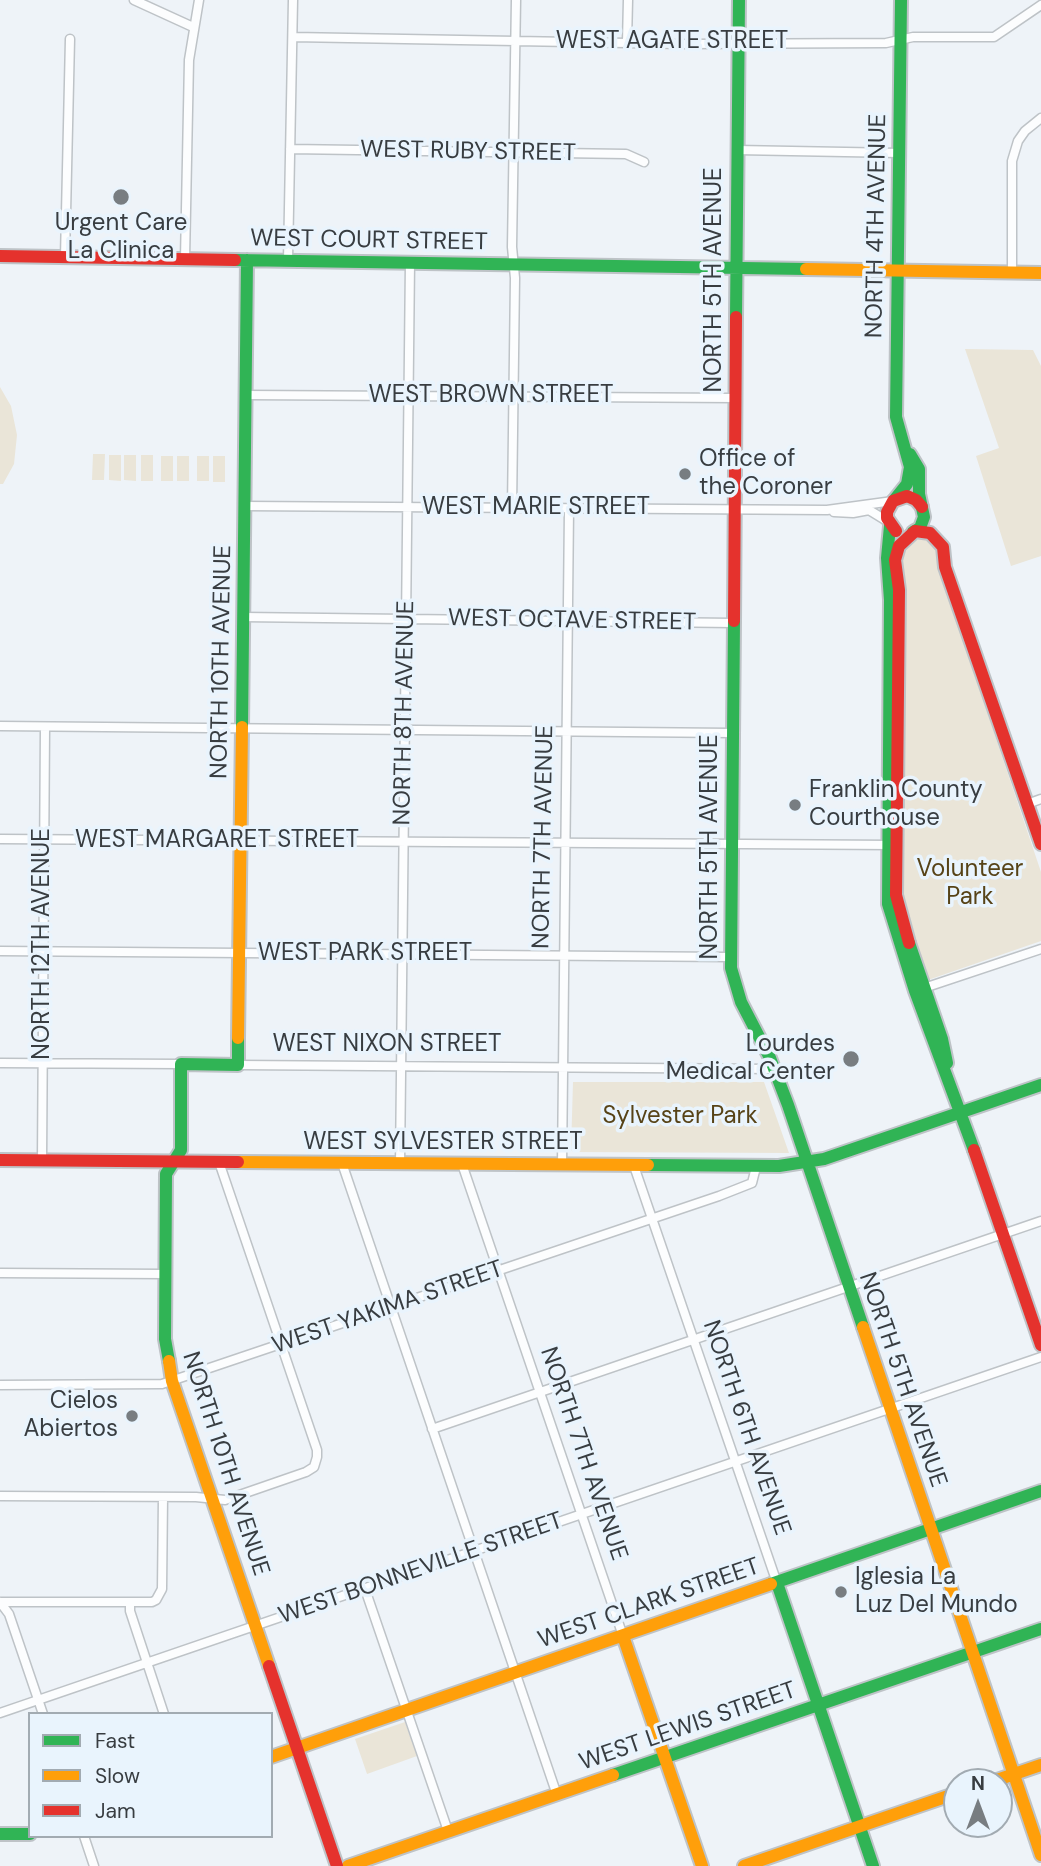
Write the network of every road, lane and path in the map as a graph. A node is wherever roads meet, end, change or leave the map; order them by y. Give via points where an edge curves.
1 (134, 0) edge
2 (200, 0) edge
3 (293, 0) edge
4 (516, 0) edge
5 (628, 0) edge
6 (739, 0) edge
7 (901, 0) edge
8 (1041, 5) edge
9 (193, 27) junction
10 (293, 37) junction
11 (70, 38) dead end
12 (515, 41) junction
13 (627, 42) junction
14 (900, 42) junction
15 (738, 44) junction
16 (1041, 118) edge
17 (290, 149) junction
18 (737, 150) junction
19 (513, 153) junction
20 (899, 153) junction
21 (645, 162) dead end
22 (0, 256) edge
23 (65, 257) junction
24 (185, 259) junction
25 (247, 260) junction
26 (288, 260) junction
27 (410, 262) junction
28 (513, 264) junction
29 (737, 267) junction
30 (897, 270) junction
31 (1012, 272) junction
32 (1041, 272) edge
33 (246, 395) junction
34 (408, 396) junction
35 (513, 396) junction
36 (736, 398) junction
37 (906, 450) junction
38 (894, 500) junction
39 (244, 506) junction
40 (407, 507) junction
41 (512, 508) junction
42 (569, 509) junction
43 (923, 509) junction
44 (735, 510) junction
45 (827, 510) junction
46 (889, 524) junction
47 (914, 532) junction
48 (953, 587) junction
49 (243, 617) junction
50 (406, 619) junction
51 (568, 621) junction
52 (733, 623) junction
53 (0, 726) edge
54 (45, 727) junction
55 (242, 729) junction
56 (404, 730) junction
57 (567, 732) junction
58 (732, 733) junction
59 (1041, 799) edge
60 (1027, 804) junction
61 (0, 839) edge
62 (44, 839) junction
63 (240, 841) junction
64 (403, 842) junction
65 (565, 843) junction
66 (730, 844) junction
67 (1041, 844) edge
68 (891, 845) junction
69 (1041, 949) edge
70 (0, 951) edge
71 (43, 951) junction
72 (239, 953) junction
73 (402, 954) junction
74 (564, 956) junction
75 (729, 957) junction
76 (920, 990) junction
77 (0, 1063) edge
78 (43, 1063) junction
79 (181, 1065) junction
80 (238, 1065) junction
81 (401, 1066) junction
82 (563, 1067) junction
83 (774, 1069) junction
84 (1041, 1085) edge
85 (960, 1113) junction
86 (0, 1160) edge
87 (42, 1161) junction
88 (174, 1162) junction
89 (219, 1163) junction
90 (342, 1163) junction
91 (806, 1163) junction
92 (400, 1164) junction
93 (462, 1164) junction
94 (562, 1165) junction
95 (634, 1166) junction
96 (756, 1167) junction
97 (652, 1219) junction
98 (1041, 1221) edge
99 (1002, 1234) junction
100 (498, 1271) junction
101 (0, 1273) edge
102 (165, 1274) junction
103 (848, 1287) junction
104 (390, 1307) junction
105 (694, 1340) junction
106 (281, 1344) junction
107 (1041, 1345) edge
108 (1041, 1357) edge
109 (172, 1381) junction
110 (0, 1385) edge
111 (540, 1392) junction
112 (890, 1409) junction
113 (432, 1429) junction
114 (735, 1462) junction
115 (1041, 1491) edge
116 (0, 1496) edge
117 (163, 1497) junction
118 (213, 1499) junction
119 (582, 1514) junction
120 (931, 1530) junction
121 (474, 1551) junction
122 (777, 1583) junction
123 (365, 1589) junction
124 (0, 1602) edge
125 (130, 1602) junction
126 (256, 1626) junction
127 (1041, 1629) edge
128 (623, 1636) junction
129 (972, 1652) junction
130 (148, 1663) junction
131 (515, 1673) junction
132 (38, 1700) junction
133 (818, 1705) junction
134 (407, 1710) junction
135 (42, 1712) edge
136 (163, 1712) edge
137 (0, 1713) edge
138 (297, 1748) junction
139 (273, 1756) edge
140 (664, 1758) junction
141 (1041, 1765) edge
142 (1014, 1774) junction
143 (557, 1795) junction
144 (943, 1798) edge
145 (860, 1826) junction
146 (448, 1831) junction
147 (0, 1834) edge
148 (28, 1834) edge
149 (85, 1838) edge
150 (1041, 1855) edge
151 (94, 1866) edge
152 (337, 1866) edge
153 (348, 1866) edge
154 (702, 1866) edge
155 (744, 1866) edge
156 (873, 1866) edge

1 - 9 street
2 - 9 street
3 - 10 street
4 - 12 street
5 - 13 street
6 - 15 street, NORTH 5TH AVENUE
7 - 14 street, NORTH 4TH AVENUE
8 - 14 street, WEST AGATE STREET via 993,37 913,37
9 - 24 street
10 - 12 street, WEST AGATE STREET
10 - 17 street
11 - 23 street
12 - 13 street, WEST AGATE STREET
12 - 19 street
13 - 15 street, WEST AGATE STREET
14 - 15 street, WEST AGATE STREET
14 - 20 street, NORTH 4TH AVENUE
15 - 18 street, NORTH 5TH AVENUE
16 - 31 street via 1018,141 1013,161
17 - 19 street, WEST RUBY STREET
17 - 26 street
18 - 20 street
18 - 29 street, NORTH 5TH AVENUE
19 - 21 street, WEST RUBY STREET via 626,154
19 - 28 street
20 - 30 street, NORTH 4TH AVENUE
22 - 23 street, WEST COURT STREET
23 - 24 street, WEST COURT STREET
24 - 25 street, WEST COURT STREET
25 - 26 street, WEST COURT STREET
25 - 33 street, NORTH 10TH AVENUE
26 - 27 street, WEST COURT STREET
27 - 28 street, WEST COURT STREET
27 - 34 street, NORTH 8TH AVENUE
28 - 29 street, WEST COURT STREET
28 - 35 street
29 - 30 street, WEST COURT STREET
29 - 36 street, NORTH 5TH AVENUE
30 - 31 street
30 - 37 street, NORTH 4TH AVENUE via 895,417
31 - 32 street
33 - 34 street, WEST BROWN STREET
33 - 39 street, NORTH 10TH AVENUE
34 - 35 street, WEST BROWN STREET
34 - 40 street, NORTH 8TH AVENUE
35 - 36 street, WEST BROWN STREET
35 - 41 street
36 - 44 street, NORTH 5TH AVENUE
37 - 38 street, NORTH 4TH AVENUE via 909,477
37 - 43 street, NORTH 4TH AVENUE via 918,465
38 - 43 street via 912,498
38 - 45 street, WEST MARIE STREET
38 - 46 street via 887,512
39 - 40 street, WEST MARIE STREET
39 - 49 street, NORTH 10TH AVENUE
40 - 41 street, WEST MARIE STREET
40 - 50 street, NORTH 8TH AVENUE
41 - 42 street, WEST MARIE STREET
42 - 44 street, WEST MARIE STREET
42 - 51 street, NORTH 7TH AVENUE
43 - 47 street via 923,522
43 - 48 street via 948,543
44 - 45 street, WEST MARIE STREET
44 - 52 street, NORTH 5TH AVENUE
45 - 46 street, WEST MARIE STREET via 871,510
46 - 47 street via 903,534
46 - 68 street
47 - 48 street via 930,533 941,543
47 - 68 street via 898,548 895,560 899,590
48 - 60 street
49 - 50 street, WEST OCTAVE STREET
49 - 55 street, NORTH 10TH AVENUE
50 - 51 street, WEST OCTAVE STREET
50 - 56 street, NORTH 8TH AVENUE
51 - 52 street, WEST OCTAVE STREET
51 - 57 street, NORTH 7TH AVENUE
52 - 58 street, NORTH 5TH AVENUE
53 - 54 street
54 - 55 street
54 - 62 street, NORTH 12TH AVENUE
55 - 56 street
55 - 63 street, NORTH 10TH AVENUE
56 - 57 street
56 - 64 street, NORTH 8TH AVENUE
57 - 58 street
57 - 65 street, NORTH 7TH AVENUE
58 - 66 street, NORTH 5TH AVENUE
59 - 60 street
60 - 67 street
61 - 62 street, WEST MARGARET STREET
62 - 63 street, WEST MARGARET STREET
62 - 71 street, NORTH 12TH AVENUE
63 - 64 street, WEST MARGARET STREET
63 - 72 street, NORTH 10TH AVENUE
64 - 65 street, WEST MARGARET STREET
64 - 73 street, NORTH 8TH AVENUE
65 - 66 street, WEST MARGARET STREET
65 - 74 street, NORTH 7TH AVENUE
66 - 68 street, WEST MARGARET STREET
66 - 75 street, NORTH 5TH AVENUE
68 - 76 street via 890,912
69 - 76 street
70 - 71 street, WEST PARK STREET
71 - 72 street, WEST PARK STREET
71 - 78 street, NORTH 12TH AVENUE
72 - 73 street, WEST PARK STREET
72 - 80 street, NORTH 10TH AVENUE
73 - 74 street, WEST PARK STREET
73 - 81 street, NORTH 8TH AVENUE
74 - 75 street, WEST PARK STREET
74 - 82 street, NORTH 7TH AVENUE
75 - 83 street, NORTH 5TH AVENUE via 741,1002
76 - 85 street via 942,1039
77 - 78 street, WEST NIXON STREET
78 - 79 street, WEST NIXON STREET
78 - 87 street, NORTH 12TH AVENUE
79 - 80 street, WEST NIXON STREET
79 - 88 street, NORTH 10TH AVENUE via 181,1150
80 - 81 street, WEST NIXON STREET
81 - 82 street, WEST NIXON STREET
81 - 92 street, NORTH 8TH AVENUE
82 - 83 street, WEST NIXON STREET
82 - 94 street, NORTH 7TH AVENUE
83 - 91 street, NORTH 5TH AVENUE
84 - 85 street, WEST SYLVESTER STREET
85 - 91 street, WEST SYLVESTER STREET
85 - 99 street
86 - 87 street, WEST SYLVESTER STREET
87 - 88 street, WEST SYLVESTER STREET
88 - 89 street, WEST SYLVESTER STREET
88 - 102 street, NORTH 10TH AVENUE via 166,1174
89 - 90 street, WEST SYLVESTER STREET
89 - 106 street
90 - 92 street, WEST SYLVESTER STREET
90 - 104 street
91 - 96 street, WEST SYLVESTER STREET
91 - 103 street, NORTH 5TH AVENUE
92 - 93 street, WEST SYLVESTER STREET
93 - 94 street, WEST SYLVESTER STREET
93 - 100 street, NORTH 7TH AVENUE
94 - 95 street, WEST SYLVESTER STREET
95 - 96 street, WEST SYLVESTER STREET
95 - 97 street, NORTH 6TH AVENUE
96 - 97 street, WEST YAKIMA STREET via 752,1183
97 - 100 street, WEST YAKIMA STREET
97 - 105 street, NORTH 6TH AVENUE
98 - 99 street
99 - 103 street
99 - 107 street
100 - 104 street, WEST YAKIMA STREET
100 - 111 street, NORTH 7TH AVENUE
101 - 102 street
102 - 109 street, NORTH 10TH AVENUE via 165,1348
103 - 105 street
103 - 112 street, NORTH 5TH AVENUE
104 - 106 street, WEST YAKIMA STREET
104 - 113 street
105 - 111 street
105 - 114 street, NORTH 6TH AVENUE
106 - 109 street, WEST YAKIMA STREET
106 - 118 street via 317,1450 316,1463 303,1474 225,1500
108 - 112 street, WEST BONNEVILLE STREET
109 - 110 street, WEST YAKIMA STREET via 159,1385
109 - 118 street, NORTH 10TH AVENUE
111 - 113 street
111 - 119 street, NORTH 7TH AVENUE
112 - 114 street, WEST BONNEVILLE STREET
112 - 120 street, NORTH 5TH AVENUE
113 - 121 street
114 - 119 street, WEST BONNEVILLE STREET
114 - 122 street, NORTH 6TH AVENUE
115 - 120 street, WEST CLARK STREET
116 - 117 street
117 - 118 street
117 - 125 street via 162,1589 152,1602
118 - 126 street, NORTH 10TH AVENUE
119 - 121 street, WEST BONNEVILLE STREET
119 - 128 street, NORTH 7TH AVENUE
120 - 122 street, WEST CLARK STREET
120 - 129 street, NORTH 5TH AVENUE
121 - 123 street, WEST BONNEVILLE STREET
121 - 131 street
122 - 128 street, WEST CLARK STREET
122 - 133 street, NORTH 6TH AVENUE
123 - 126 street, WEST BONNEVILLE STREET
123 - 134 street
124 - 125 street
124 - 132 street via 9,1614
125 - 130 street
126 - 130 street, WEST BONNEVILLE STREET
126 - 138 street, NORTH 10TH AVENUE
127 - 129 street, WEST LEWIS STREET
128 - 131 street, WEST CLARK STREET
128 - 140 street, NORTH 7TH AVENUE
129 - 133 street, WEST LEWIS STREET
129 - 142 street, NORTH 5TH AVENUE
130 - 132 street, WEST BONNEVILLE STREET
130 - 136 street
131 - 134 street, WEST CLARK STREET
131 - 143 street
132 - 135 street
132 - 137 street, WEST BONNEVILLE STREET
133 - 140 street, WEST LEWIS STREET
133 - 145 street, NORTH 6TH AVENUE
134 - 138 street, WEST CLARK STREET
134 - 146 street
138 - 139 street, WEST CLARK STREET
138 - 152 street, NORTH 10TH AVENUE
140 - 143 street, WEST LEWIS STREET
140 - 154 street, NORTH 7TH AVENUE
141 - 142 street
142 - 150 street, NORTH 5TH AVENUE
143 - 146 street, WEST LEWIS STREET
144 - 145 street
145 - 155 street
145 - 156 street, NORTH 6TH AVENUE
146 - 153 street, WEST LEWIS STREET
147 - 148 street
149 - 151 street

